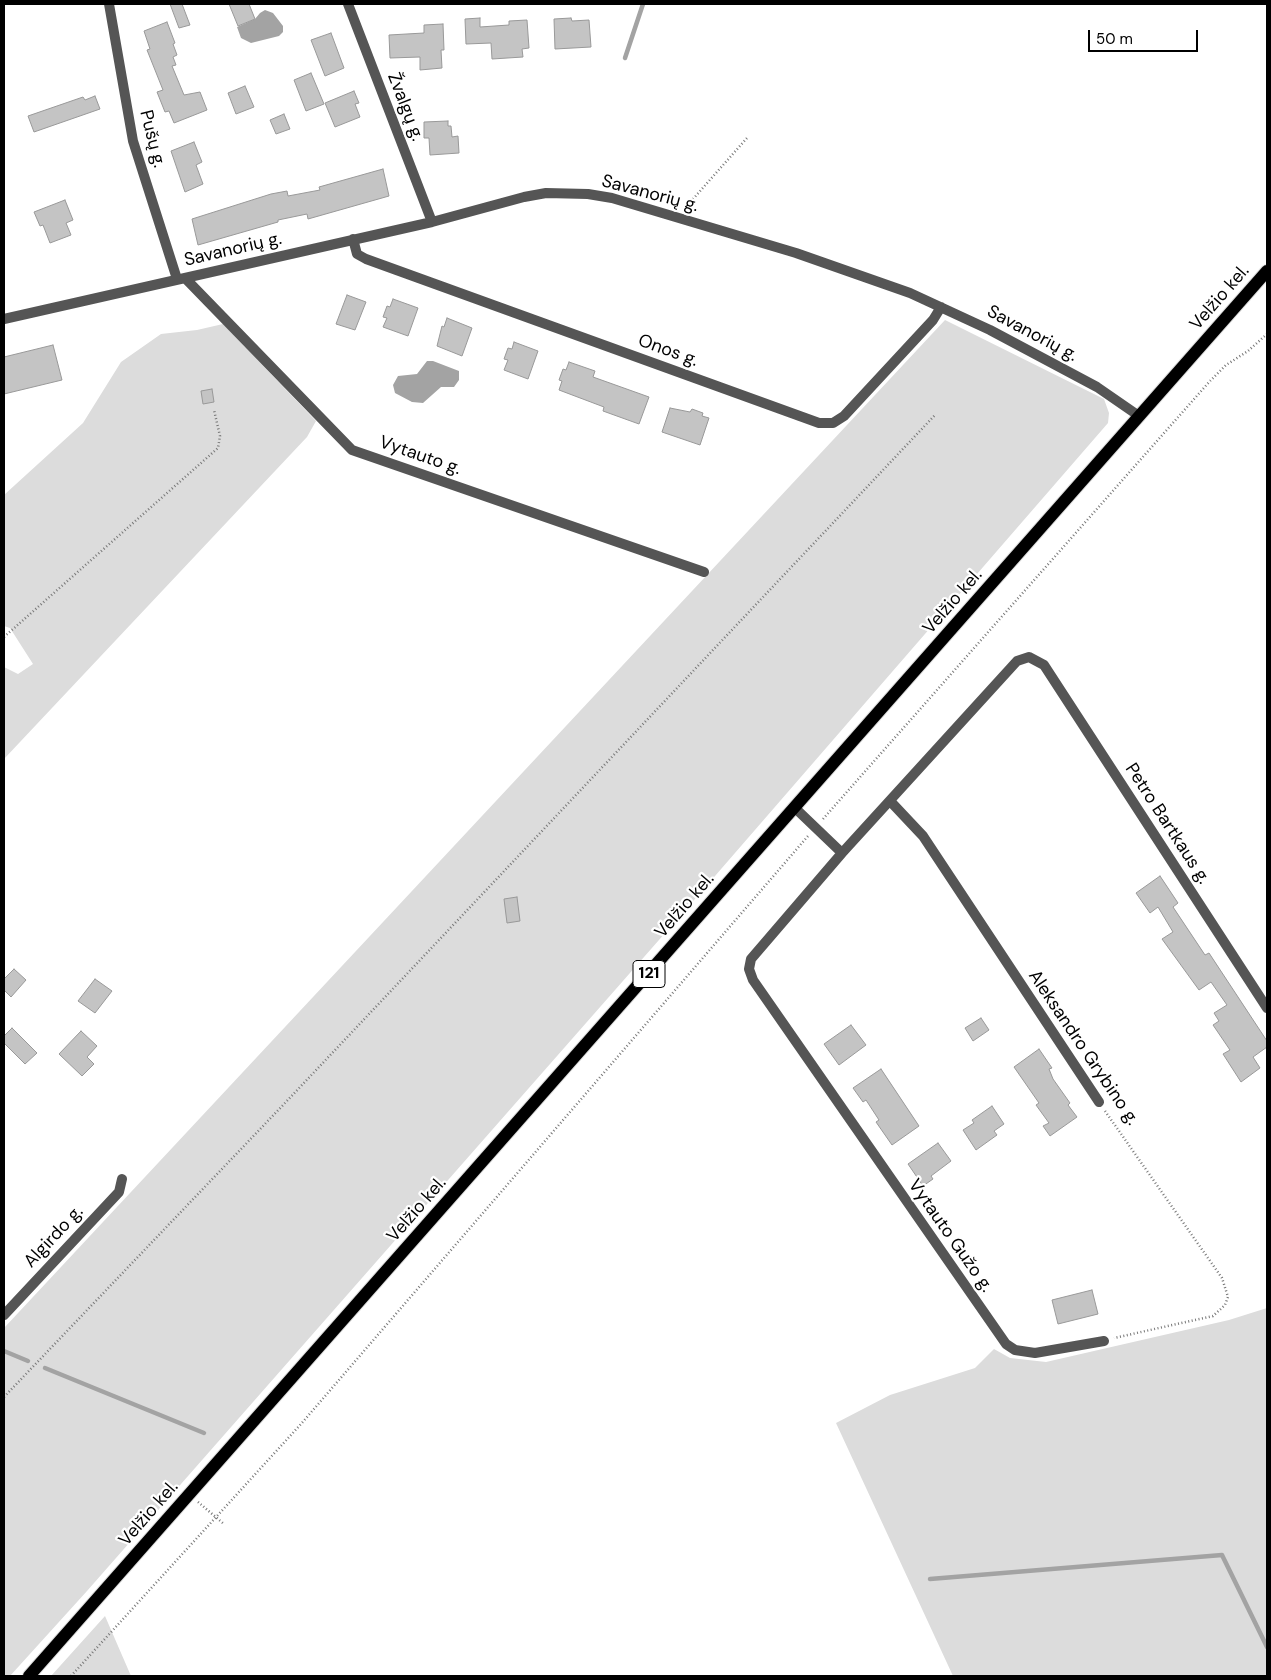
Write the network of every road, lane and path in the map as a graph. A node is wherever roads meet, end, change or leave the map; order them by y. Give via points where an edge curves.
1 (108, 4) edge
2 (348, 4) edge
3 (747, 138) dead end
4 (677, 217) junction
5 (432, 222) junction
6 (353, 239) junction
7 (1267, 271) edge
8 (181, 279) junction
9 (941, 307) junction
10 (4, 319) edge
11 (1267, 334) edge
12 (214, 410) dead end
13 (935, 415) dead end
14 (1139, 416) junction
15 (704, 572) dead end
16 (4, 637) edge
17 (891, 802) junction
18 (795, 808) junction
19 (816, 827) junction
20 (842, 853) junction
21 (1267, 1008) edge
22 (1099, 1102) joint
23 (122, 1180) dead end
24 (4, 1315) edge
25 (1104, 1341) joint
26 (4, 1396) edge
27 (190, 1494) junction
28 (216, 1517) junction
29 (224, 1524) dead end
30 (29, 1676) edge
31 (72, 1676) edge

1 - 8 street, Pušų g. via 132,140
2 - 5 street, Žvalgų g.
3 - 4 path
4 - 5 street, Savanorių g. via 612,198 546,192
4 - 9 street, Savanorių g. via 866,276
5 - 6 street, Savanorių g.
6 - 8 street, Savanorių g.
6 - 9 street, Onos g. via 357,254 366,259 819,423 832,423 844,416 933,320
7 - 14 main road, Velžio kel. / 121
8 - 10 street, Savanorių g.
8 - 15 street, Vytauto g. via 352,450
9 - 14 street, Savanorių g. via 1097,387
11 - 19 path via 1210,381
12 - 16 path via 220,436 218,448
13 - 26 path via 285,1104
14 - 18 main road, Velžio kel. / 121
17 - 20 street
17 - 21 street, Petro Bartkaus g. via 1017,661 1037,660 1044,665
17 - 22 street, Aleksandro Grybino g. via 922,836
18 - 19 street
18 - 27 main road, Velžio kel. / 121
19 - 20 street
19 - 28 path via 314,1409
20 - 25 street, Vytauto Gužo g. via 756,952 749,969 752,980 1006,1344 1014,1350 1035,1353
22 - 25 path, Aleksandro Grybino g. via 1222,1278 1228,1297 1225,1305 1213,1316
23 - 24 street, Algirdo g. via 119,1192
27 - 28 path
27 - 30 main road, Velžio kel. / 121
28 - 29 path
28 - 31 path

